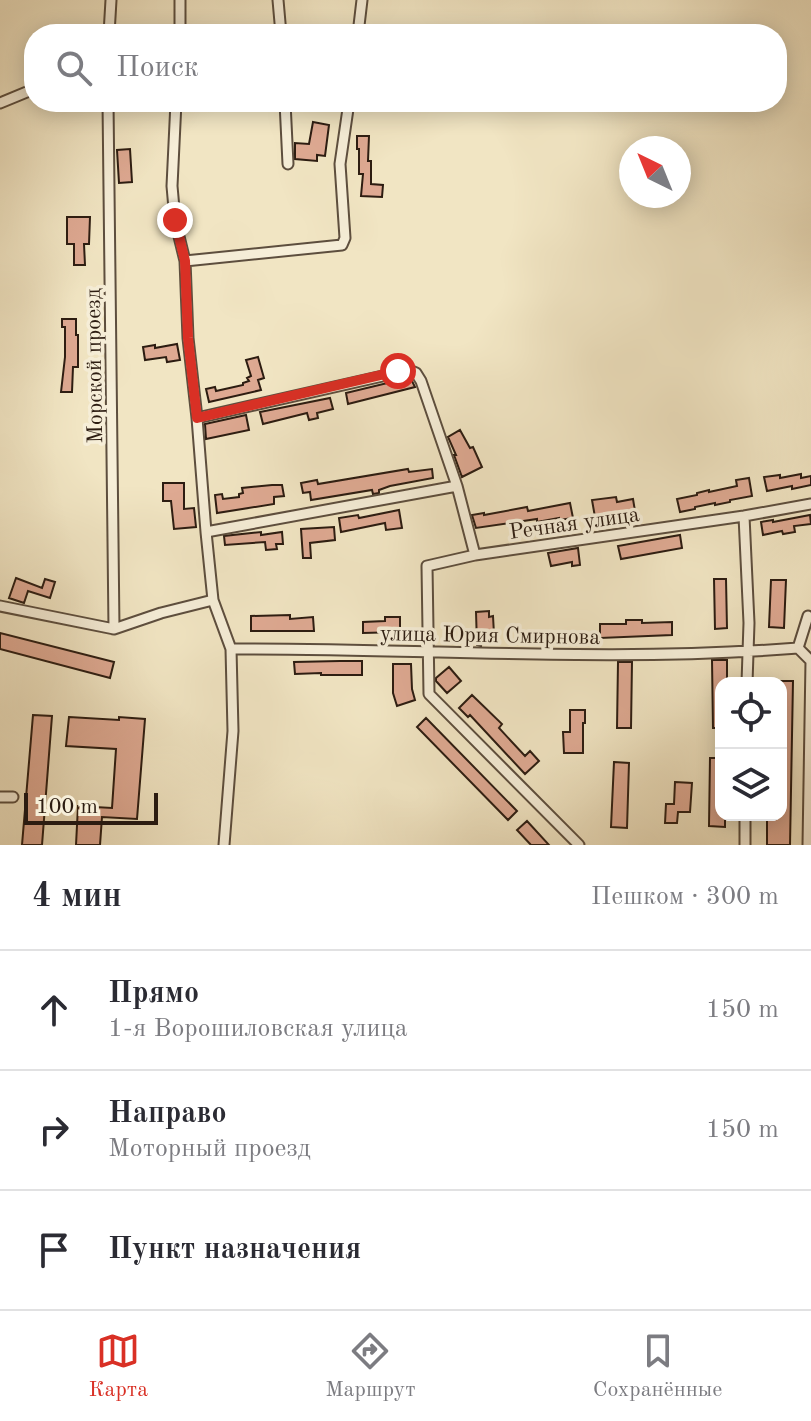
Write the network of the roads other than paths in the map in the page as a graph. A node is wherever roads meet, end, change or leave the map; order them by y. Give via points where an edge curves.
1 (111, 0) edge
2 (180, 0) edge
3 (278, 0) edge
4 (362, 0) edge
5 (110, 24) edge
6 (180, 24) edge
7 (280, 24) edge
8 (359, 24) edge
9 (24, 93) edge
10 (0, 103) edge
11 (108, 112) edge
12 (176, 112) edge
13 (285, 112) edge
14 (348, 112) edge
15 (288, 164) dead end
16 (185, 261) junction
17 (197, 418) junction
18 (457, 486) junction
19 (811, 504) edge
20 (744, 516) junction
21 (206, 532) junction
22 (475, 555) junction
23 (213, 600) junction
24 (0, 606) edge
25 (808, 616) dead end
26 (114, 629) junction
27 (798, 648) junction
28 (231, 649) junction
29 (428, 651) junction
30 (748, 652) junction
31 (747, 677) edge
32 (0, 797) edge
33 (13, 797) dead end
34 (745, 821) edge
35 (224, 845) edge
36 (579, 845) edge
37 (745, 845) edge
38 (808, 845) edge

1 - 5 street
2 - 6 street
3 - 7 street
4 - 8 street
9 - 10 street
11 - 26 street, Морской проезд
12 - 16 street via 172,186
13 - 15 street
14 - 16 street via 340,164 342,245
16 - 17 street
17 - 18 street via 409,370 421,381
17 - 21 street
18 - 21 street
18 - 22 street
19 - 20 street, Речная улица
20 - 22 street, Речная улица
20 - 30 street
21 - 23 street
22 - 29 street, Речная улица via 427,566
23 - 26 street
23 - 28 street
24 - 26 street
25 - 27 street
27 - 30 street, улица Юрия Смирнова
27 - 38 street via 811,661
28 - 29 street, улица Юрия Смирнова
28 - 35 street via 233,731
29 - 30 street, улица Юрия Смирнова
29 - 36 street via 429,694
30 - 31 street
32 - 33 street
34 - 37 street

